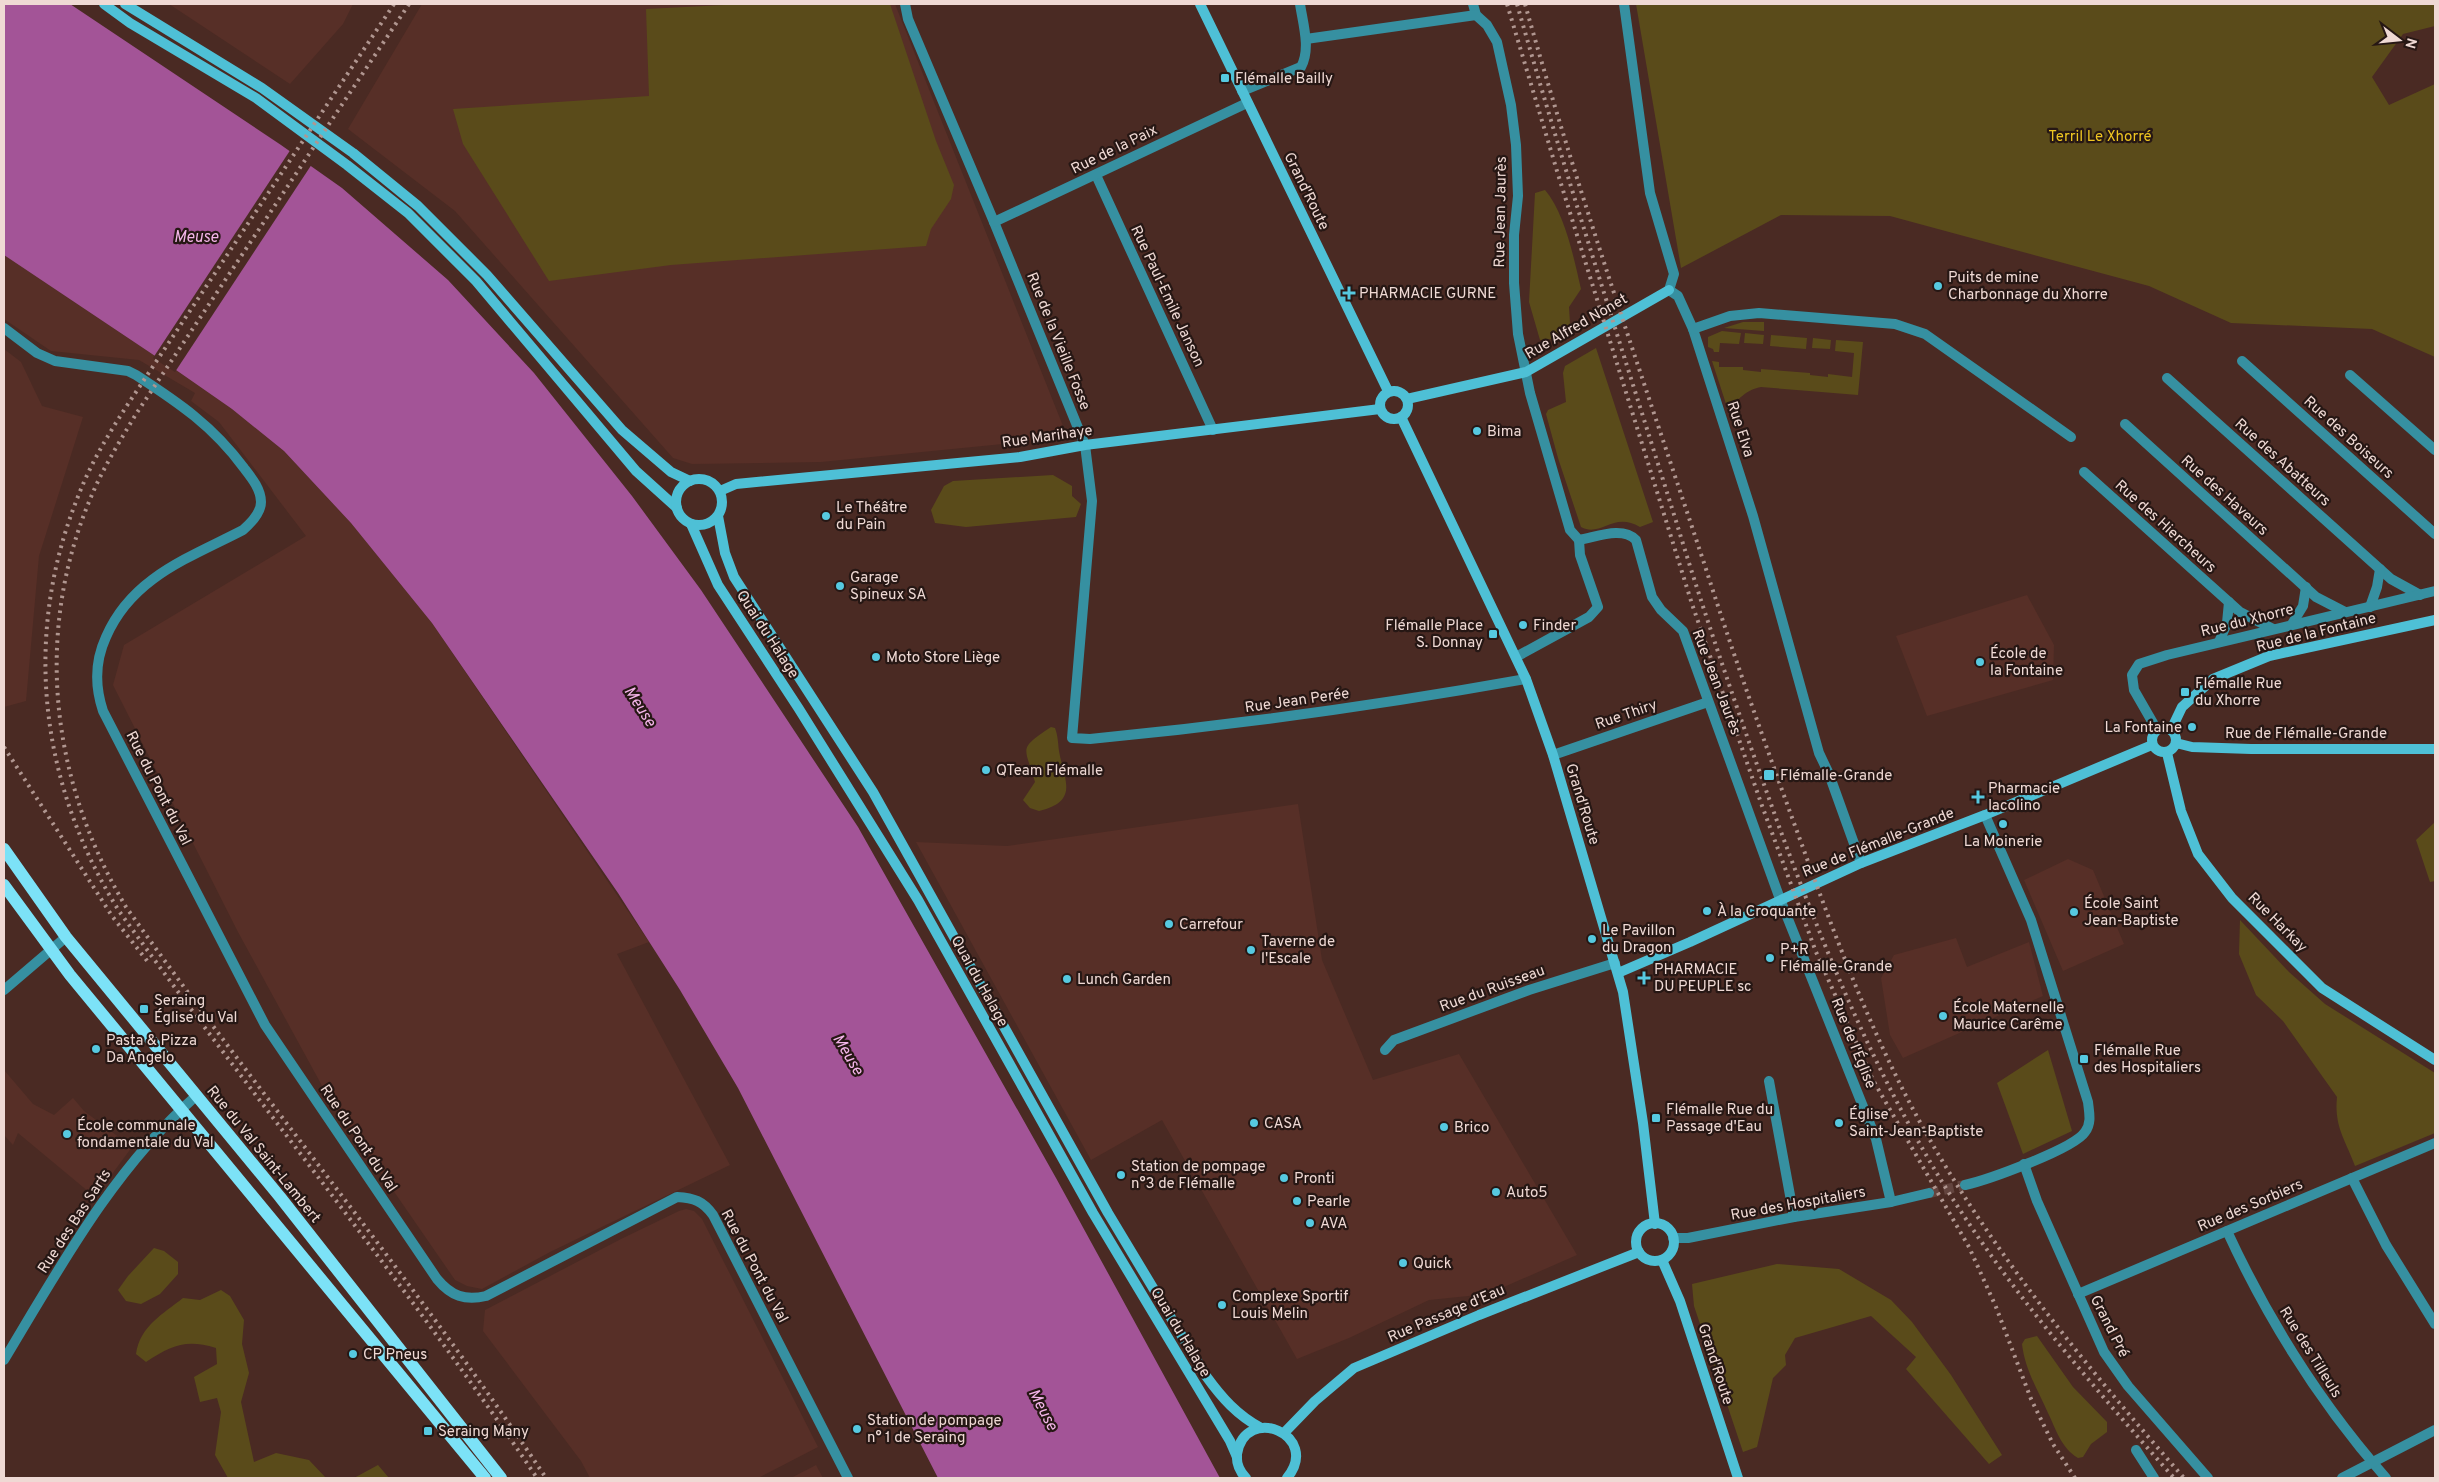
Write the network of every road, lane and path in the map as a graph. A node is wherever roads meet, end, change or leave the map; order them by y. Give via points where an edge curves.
1 (104, 4) edge
2 (125, 4) edge
3 (905, 4) edge
4 (1200, 4) edge
5 (1300, 4) edge
6 (1473, 4) edge
7 (1624, 4) edge
8 (1476, 15) junction
9 (1306, 39) junction
10 (1242, 91) junction
11 (1247, 102) junction
12 (1096, 175) junction
13 (994, 222) junction
14 (1669, 290) junction
15 (4, 328) edge
16 (1693, 329) junction
17 (2242, 361) dead end
18 (1526, 372) junction
19 (2350, 375) dead end
20 (2167, 378) dead end
21 (1388, 391) junction
22 (1407, 399) junction
23 (1380, 409) junction
24 (1401, 417) junction
25 (2125, 424) dead end
26 (1213, 430) junction
27 (2071, 437) dead end
28 (1085, 445) junction
29 (2435, 450) edge
30 (2084, 472) dead end
31 (690, 481) junction
32 (720, 491) junction
33 (677, 508) junction
34 (718, 516) junction
35 (691, 524) junction
36 (2435, 534) edge
37 (1579, 540) junction
38 (2380, 569) junction
39 (2306, 587) junction
40 (2435, 591) edge
41 (2420, 595) junction
42 (2229, 602) junction
43 (2370, 607) junction
44 (2346, 612) junction
45 (2435, 620) edge
46 (2292, 624) junction
47 (2273, 629) junction
48 (2220, 642) junction
49 (1516, 657) junction
50 (1526, 679) junction
51 (1708, 702) junction
52 (2157, 730) junction
53 (2172, 730) junction
54 (1072, 738) joint
55 (2176, 743) junction
56 (2152, 745) junction
57 (2435, 749) edge
58 (2167, 753) junction
59 (1553, 755) junction
60 (1985, 815) junction
61 (4, 849) edge
62 (1861, 862) junction
63 (4, 885) edge
64 (1780, 899) junction
65 (66, 937) junction
66 (51, 950) junction
67 (1616, 968) junction
68 (4, 990) edge
69 (1384, 1050) dead end
70 (2435, 1060) edge
71 (1769, 1081) dead end
72 (196, 1096) junction
73 (181, 1109) junction
74 (2435, 1143) edge
75 (2024, 1164) junction
76 (2352, 1178) junction
77 (1965, 1185) tunnel mouth
78 (1929, 1193) tunnel mouth
79 (1891, 1202) junction
80 (1794, 1217) junction
81 (1655, 1224) junction
82 (2227, 1231) junction
83 (1673, 1238) junction
84 (1639, 1252) junction
85 (1662, 1260) junction
86 (2078, 1294) junction
87 (2435, 1324) edge
88 (4, 1360) edge
89 (1261, 1428) junction
90 (2435, 1430) edge
91 (1284, 1433) junction
92 (2136, 1450) dead end
93 (1236, 1457) junction
94 (2372, 1462) junction
95 (1291, 1476) edge
96 (485, 1478) edge
97 (501, 1478) edge
98 (848, 1478) edge
99 (1246, 1478) edge
100 (1738, 1478) edge
101 (2154, 1478) edge
102 (2208, 1478) edge
103 (2342, 1478) edge
104 (2386, 1478) edge

1 - 33 street via 256,98 408,214 476,281 636,471
2 - 31 street via 262,88 353,153 418,206 487,275 622,430 671,472
3 - 13 street, Rue de la Vieille Fosse via 908,19
4 - 10 street, Grand'Route
5 - 9 street
6 - 8 street, Rue Jean Jaurès
7 - 14 street via 1650,193 1674,274
8 - 9 street
8 - 18 street, Rue Jean Jaurès via 1487,25 1497,42 1511,105 1518,196 1514,283 1518,334
9 - 10 street via 1305,59 1301,67
10 - 11 street, Grand'Route
11 - 12 street, Rue de la Paix
11 - 21 street, Grand'Route
12 - 13 street, Rue de la Paix
12 - 26 street, Rue Paul-Emile Janson
13 - 28 street, Rue de la Vieille Fosse
14 - 16 street, Rue Elva via 1678,296
14 - 18 street, Rue Alfred Nonet
15 - 98 street, Rue du Pont du Val via 37,353 55,361 128,371 136,375 204,421 256,484 261,502 255,518 243,530 168,569 135,592 112,622 99,658 97,685 103,711 265,1025 437,1279 446,1290 459,1297 473,1299 486,1296 677,1197 704,1203
16 - 27 street via 1730,316 1753,313 1906,326 1925,334
16 - 62 street, Rue Elva via 1758,531 1817,746
17 - 36 street, Rue des Boiseurs
18 - 22 street, Rue Alfred Nonet
18 - 37 street, Rue Jean Jaurès via 1570,530
19 - 29 street
20 - 38 street, Rue des Abatteurs
21 - 22 street via 1396,390
21 - 23 street via 1382,395
22 - 24 street via 1408,406
23 - 24 street via 1392,419
23 - 26 street, Rue Marihaye
24 - 49 street, Grand'Route
25 - 39 street, Rue des Haveurs
26 - 28 street, Rue Marihaye
28 - 32 street, Rue Marihaye via 1020,457 736,484
28 - 54 street, Rue de la Vieille Fosse via 1092,501
30 - 42 street, Rue des Hiercheurs
31 - 32 street via 710,482
31 - 33 street via 678,495
32 - 34 street via 722,504
33 - 35 street
34 - 35 street via 703,525
34 - 89 street, Quai du Halage via 725,553 734,577 873,792 1108,1214 1206,1376 1238,1414
35 - 93 street, Quai du Halage via 718,585 918,900 1093,1213 1230,1441
37 - 49 street, Rue Jean Jaurès via 1580,555 1598,607 1589,617
37 - 51 street, Rue Jean Jaurès via 1622,532 1636,540 1652,597 1683,632
38 - 41 street, Rue des Abatteurs
38 - 43 street
39 - 44 street, Rue des Haveurs via 2323,601
39 - 46 street via 2302,606
40 - 41 street, Rue du Xhorre
41 - 43 street, Rue du Xhorre
42 - 47 street, Rue des Hiercheurs via 2248,618
42 - 48 street via 2227,623
43 - 44 street, Rue du Xhorre
44 - 46 street, Rue du Xhorre
45 - 53 street, Rue de la Fontaine via 2270,656 2214,679 2182,706
46 - 47 street, Rue du Xhorre
47 - 48 street, Rue du Xhorre
48 - 52 street, Rue du Xhorre via 2139,664 2132,675 2134,690
49 - 50 street, Grand'Route
50 - 54 street, Rue Jean Perée via 1267,720 1105,738
50 - 59 street, Grand'Route
51 - 59 street, Rue Thiry
51 - 64 street, Rue Jean Jaurès
52 - 53 street
52 - 56 street via 2152,737
53 - 55 street
55 - 57 street, Rue de Flémalle-Grande via 2250,749
55 - 58 street
56 - 58 street via 2158,752
56 - 60 street, Rue de Flémalle-Grande
58 - 70 street, Rue Harkay via 2180,811 2198,854 2232,898 2322,988
59 - 67 street, Grand'Route
60 - 62 street, Rue de Flémalle-Grande
60 - 75 street via 2031,920 2090,1115 2086,1132 2071,1144
61 - 65 main road, Rue du Val Saint-Lambert
62 - 64 street, Rue de Flémalle-Grande
63 - 66 main road
64 - 67 street, Rue de Flémalle-Grande via 1690,942
64 - 79 street, Rue de l'Église via 1876,1139
65 - 66 street
65 - 72 main road, Rue du Val Saint-Lambert
66 - 68 street
66 - 73 main road
67 - 69 street, Rue du Ruisseau via 1529,990 1394,1040
67 - 81 street, Grand'Route via 1623,992 1643,1123
71 - 80 street
72 - 73 street, Rue des Bas Sarts
72 - 97 main road, Rue du Val Saint-Lambert
73 - 88 street, Rue des Bas Sarts via 169,1119 114,1187
73 - 96 main road
74 - 76 street, Rue des Sorbiers
75 - 77 street
75 - 86 street, Grand Pré via 2037,1202
76 - 82 street, Rue des Sorbiers
76 - 87 street via 2386,1245
78 - 79 street, Rue des Hospitaliers
79 - 80 street, Rue des Hospitaliers
80 - 83 street, Rue des Hospitaliers via 1688,1238
81 - 83 street via 1668,1229
81 - 84 street via 1638,1233 1636,1246
82 - 86 street, Rue des Sorbiers
82 - 94 street, Rue des Tilleuls via 2293,1355 2327,1407
83 - 85 street via 1672,1249
84 - 85 street via 1653,1261
84 - 91 street, Rue Passage d'Eau via 1479,1314 1354,1368
85 - 100 street, Grand'Route via 1680,1301
86 - 102 street, Grand Pré via 2098,1341 2113,1366
89 - 91 street, Quai du Halage
89 - 93 street via 1247,1434
90 - 94 street
91 - 95 street via 1294,1446 1295,1463
92 - 101 street
93 - 99 street, Quai du Halage
94 - 103 street
94 - 104 street, Rue des Tilleuls

